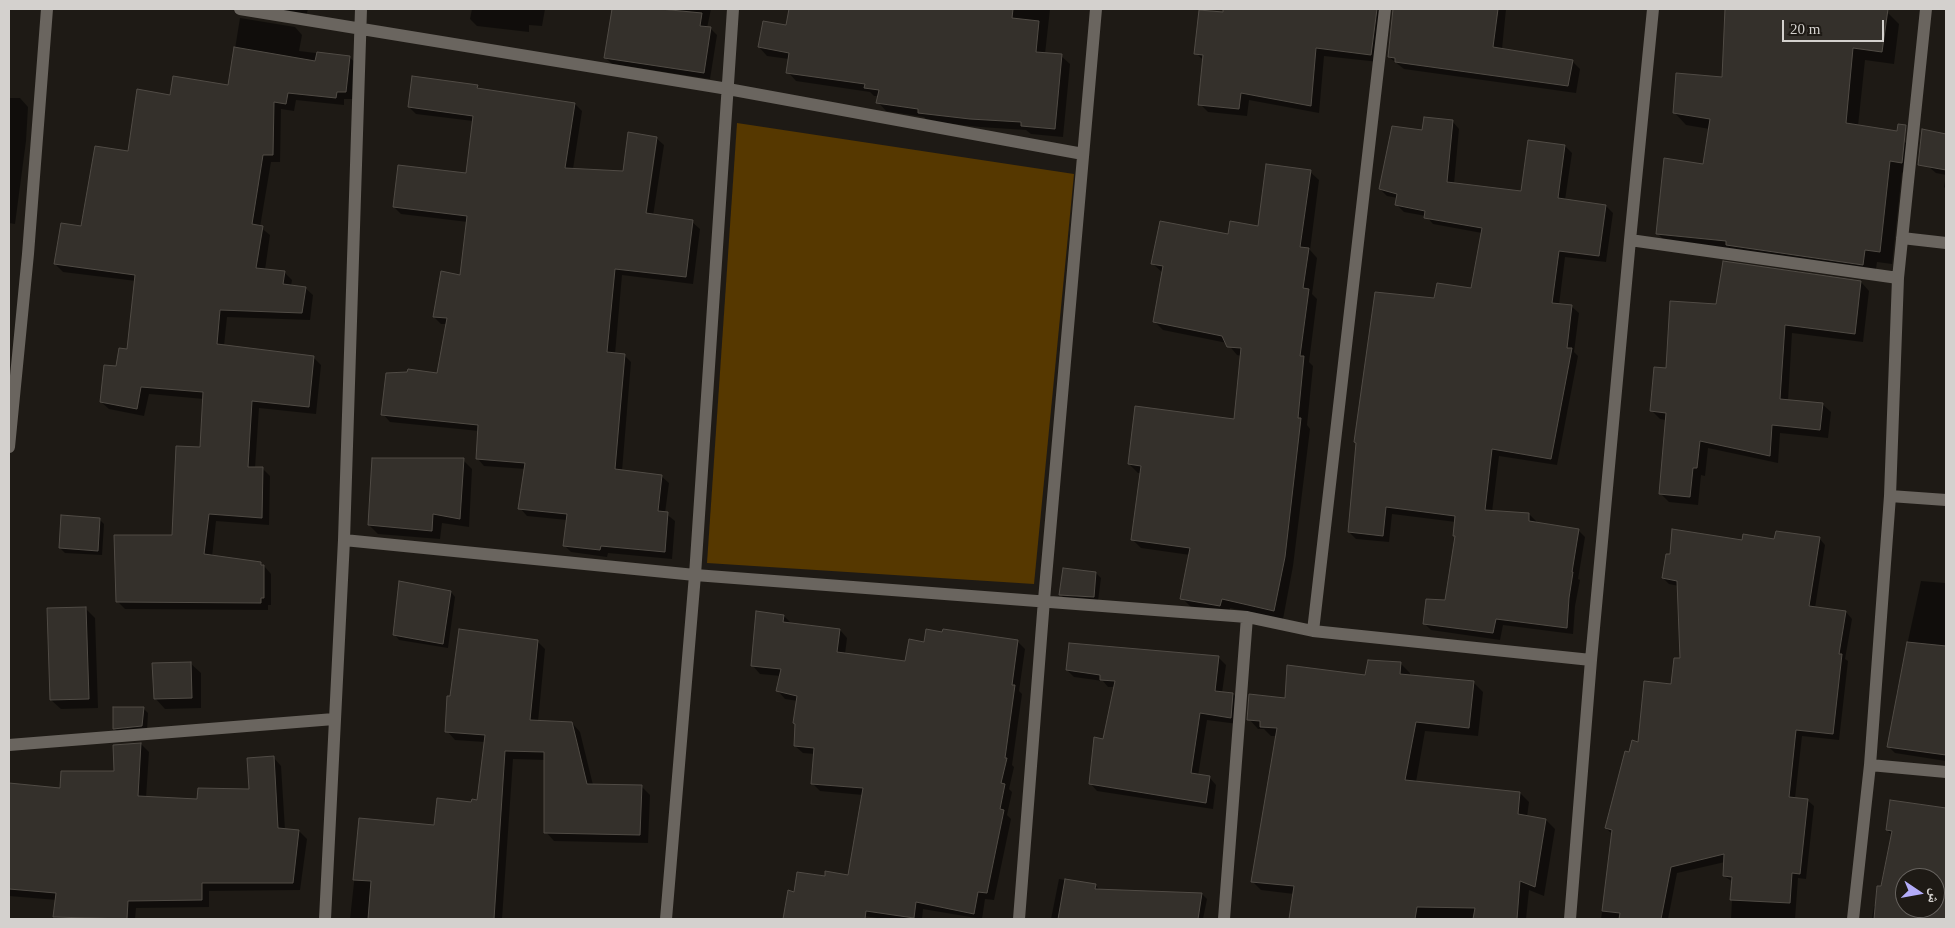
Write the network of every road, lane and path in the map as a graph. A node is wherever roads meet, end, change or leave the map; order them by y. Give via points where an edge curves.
1 (47, 9) edge
2 (240, 9) edge
3 (361, 9) edge
4 (733, 9) edge
5 (1096, 9) edge
6 (1384, 9) edge
7 (1653, 9) edge
8 (1926, 9) edge
9 (359, 28) junction
10 (728, 89) junction
11 (1083, 154) junction
12 (1902, 238) junction
13 (1630, 240) junction
14 (1946, 243) edge
15 (1898, 278) junction
16 (9, 447) edge
17 (1890, 496) junction
18 (1946, 500) edge
19 (344, 540) junction
20 (695, 575) junction
21 (1044, 600) junction
22 (1247, 617) junction
23 (1313, 631) junction
24 (1591, 660) junction
25 (334, 720) junction
26 (9, 745) edge
27 (1870, 765) junction
28 (1946, 772) edge
29 (325, 919) edge
30 (666, 919) edge
31 (1019, 919) edge
32 (1224, 919) edge
33 (1570, 919) edge
34 (1853, 919) edge

1 - 16 street
2 - 9 street
3 - 9 street
4 - 10 street
5 - 11 street
6 - 23 street
7 - 13 street
8 - 12 street
9 - 10 street
9 - 19 street
10 - 11 street
10 - 20 street
11 - 21 street
12 - 14 street
12 - 15 street
13 - 15 street
13 - 24 street
15 - 17 street
17 - 18 street
17 - 27 street
19 - 20 street
19 - 25 street
20 - 21 street
20 - 30 street
21 - 22 street
21 - 31 street
22 - 23 street
22 - 32 street
23 - 24 street
24 - 33 street
25 - 26 street
25 - 29 street
27 - 28 street
27 - 34 street

